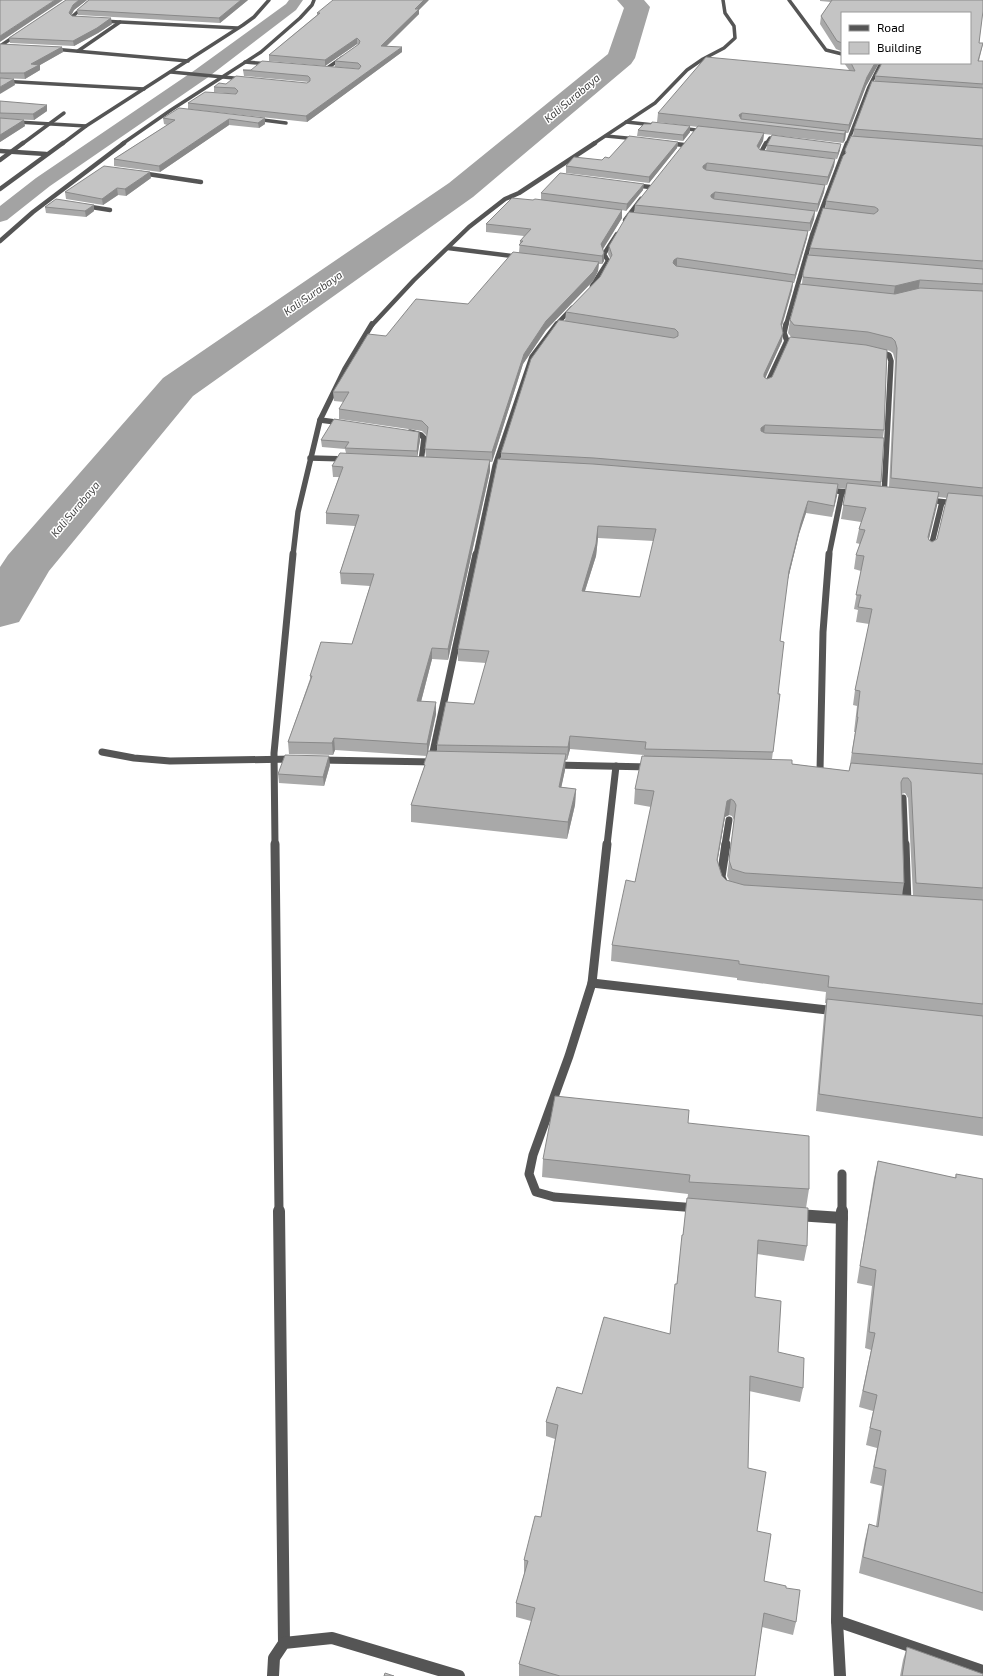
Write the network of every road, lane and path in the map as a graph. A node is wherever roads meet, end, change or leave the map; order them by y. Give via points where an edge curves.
1 (91, 0) edge
2 (269, 0) edge
3 (314, 0) edge
4 (723, 0) edge
5 (789, 0) edge
6 (88, 20) edge
7 (96, 20) edge
8 (120, 22) junction
9 (237, 28) junction
10 (19, 33) edge
11 (0, 47) edge
12 (8, 48) edge
13 (47, 49) edge
14 (79, 50) junction
15 (52, 52) edge
16 (92, 52) junction
17 (74, 53) junction
18 (841, 54) edge
19 (345, 56) edge
20 (188, 61) junction
21 (245, 62) junction
22 (880, 64) edge
23 (274, 65) edge
24 (319, 69) edge
25 (326, 69) junction
26 (334, 70) edge
27 (170, 73) junction
28 (221, 77) junction
29 (248, 80) edge
30 (0, 81) edge
31 (869, 87) junction
32 (877, 88) edge
33 (144, 89) junction
34 (196, 94) junction
35 (204, 95) edge
36 (171, 110) junction
37 (178, 111) edge
38 (64, 113) dead end
39 (251, 119) edge
40 (0, 121) edge
41 (626, 122) junction
42 (286, 123) edge
43 (48, 124) junction
44 (657, 125) edge
45 (86, 126) junction
46 (673, 127) edge
47 (696, 130) junction
48 (711, 131) edge
49 (692, 135) edge
50 (606, 136) junction
51 (842, 136) edge
52 (762, 137) edge
53 (850, 137) junction
54 (770, 138) junction
55 (645, 140) edge
56 (688, 140) edge
57 (785, 140) edge
58 (660, 142) edge
59 (856, 143) edge
60 (684, 145) junction
61 (847, 145) junction
62 (838, 146) edge
63 (679, 151) edge
64 (0, 152) edge
65 (10, 152) junction
66 (46, 154) junction
67 (767, 155) edge
68 (0, 160) edge
69 (834, 162) edge
70 (841, 163) junction
71 (92, 166) junction
72 (100, 167) edge
73 (139, 173) edge
74 (548, 174) junction
75 (556, 175) edge
76 (655, 181) edge
77 (201, 182) dead end
78 (626, 184) edge
79 (650, 187) junction
80 (1, 188) edge
81 (821, 188) edge
82 (829, 189) junction
83 (505, 199) junction
84 (50, 200) junction
85 (513, 200) edge
86 (58, 201) edge
87 (80, 205) edge
88 (110, 210) dead end
89 (621, 214) edge
90 (628, 216) junction
91 (811, 216) edge
92 (635, 217) edge
93 (819, 217) junction
94 (827, 218) edge
95 (805, 234) edge
96 (812, 235) junction
97 (0, 241) edge
98 (448, 248) junction
99 (526, 258) edge
100 (805, 263) junction
101 (813, 264) edge
102 (596, 267) edge
103 (604, 268) junction
104 (791, 286) edge
105 (798, 290) junction
106 (804, 292) edge
107 (586, 293) edge
108 (577, 302) edge
109 (557, 324) junction
110 (565, 326) edge
111 (787, 341) junction
112 (804, 343) edge
113 (872, 350) edge
114 (767, 384) edge
115 (320, 420) junction
116 (351, 425) edge
117 (406, 432) edge
118 (879, 443) edge
119 (887, 443) junction
120 (310, 458) junction
121 (357, 460) edge
122 (413, 462) edge
123 (421, 462) junction
124 (428, 463) edge
125 (818, 490) edge
126 (842, 492) junction
127 (863, 494) edge
128 (877, 495) edge
129 (884, 496) junction
130 (892, 497) edge
131 (921, 500) edge
132 (942, 502) junction
133 (963, 504) edge
134 (930, 552) edge
135 (102, 752) dead end
136 (275, 759) junction
137 (298, 759) edge
138 (314, 760) edge
139 (431, 762) junction
140 (446, 762) edge
141 (546, 764) edge
142 (616, 766) junction
143 (660, 767) edge
144 (820, 771) edge
145 (902, 798) edge
146 (729, 820) dead end
147 (731, 892) edge
148 (907, 904) edge
149 (592, 983) junction
150 (842, 1011) edge
151 (842, 1174) dead end
152 (706, 1208) edge
153 (786, 1214) edge
154 (842, 1218) junction
155 (837, 1620) junction
156 (284, 1643) junction
157 (983, 1671) edge
158 (273, 1676) edge
159 (459, 1676) edge
160 (840, 1676) edge

1 - 6 street via 76,12 73,18
2 - 9 street via 254,17
3 - 21 street via 300,18 261,52
4 - 41 street via 725,13 734,26 735,38 724,48 687,70 655,103
5 - 18 street via 826,50
7 - 8 street
8 - 9 street
8 - 14 street
9 - 20 street
10 - 11 street
11 - 12 street
13 - 14 street
14 - 16 street
14 - 17 street
15 - 17 street
16 - 17 street
16 - 20 street
19 - 25 street
20 - 27 street
21 - 23 street
21 - 28 street
22 - 31 street
24 - 25 street
25 - 26 street
27 - 28 street
27 - 33 street
28 - 29 street
28 - 34 street
30 - 33 street
31 - 32 street
31 - 53 street
33 - 45 street
34 - 35 street
34 - 36 street
36 - 37 street
36 - 71 street
38 - 43 street
39 - 42 street
40 - 43 street
41 - 44 street
41 - 50 street
43 - 45 street
43 - 65 street
45 - 66 street
46 - 47 street
47 - 48 street
47 - 49 street
50 - 55 street
50 - 74 street
51 - 53 street
52 - 54 street
53 - 61 street
54 - 57 street
54 - 67 street via 760,152
56 - 60 street
58 - 60 street
59 - 61 street
60 - 63 street
61 - 62 street
61 - 70 street
64 - 65 street
65 - 66 street
65 - 68 street
66 - 80 street
69 - 70 street
70 - 82 street
71 - 72 street
71 - 84 street
73 - 77 street
74 - 75 street
74 - 83 street
76 - 79 street
78 - 79 street
79 - 90 street
81 - 82 street
82 - 93 street
83 - 85 street
83 - 98 street via 469,227
84 - 86 street
84 - 97 street
87 - 88 street
89 - 90 street
90 - 92 street
90 - 103 street via 604,254 608,261
91 - 93 street
93 - 94 street
93 - 96 street
95 - 96 street
96 - 100 street
98 - 99 street
98 - 115 street via 373,323 345,369
100 - 101 street
100 - 105 street
102 - 103 street
103 - 107 street via 596,283
104 - 105 street
105 - 106 street
105 - 111 street via 784,333
108 - 109 street
109 - 110 street
109 - 139 street via 527,366 495,466
111 - 112 street
111 - 114 street
113 - 119 street via 889,355 891,361
115 - 116 street
115 - 120 street
117 - 123 street via 424,438
118 - 119 street
119 - 129 street
120 - 121 street
120 - 136 street via 298,512
122 - 123 street
123 - 124 street
125 - 126 street
126 - 127 street
126 - 144 street via 830,548 824,600
128 - 129 street
129 - 130 street
131 - 132 street
132 - 133 street
132 - 134 street
135 - 136 street via 170,761
136 - 137 street
136 - 156 street
138 - 139 street
139 - 140 street
141 - 142 street
142 - 143 street
142 - 149 street
145 - 148 street
146 - 147 street via 721,877 726,890
149 - 150 street
149 - 152 street via 533,1155 530,1174 536,1192 554,1197
151 - 154 street
153 - 154 street
154 - 155 street
155 - 157 street
155 - 160 street
156 - 158 street via 277,1650 272,1669
156 - 159 street via 332,1638

